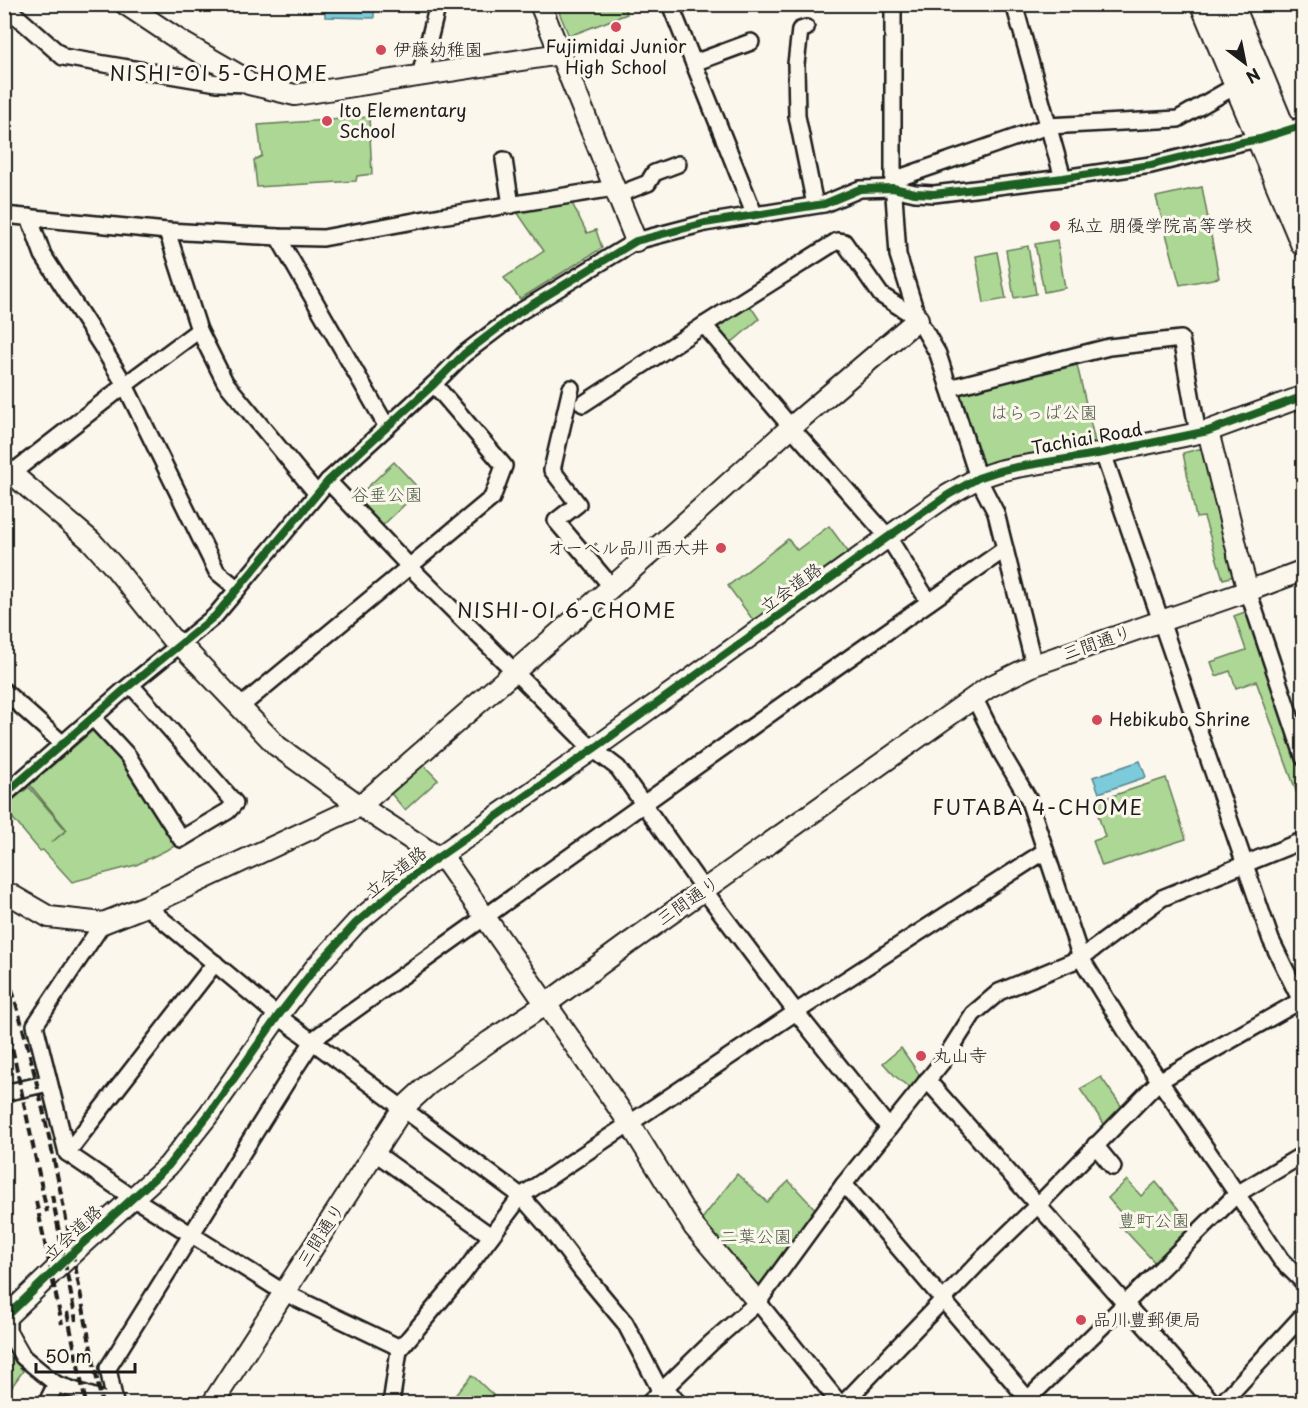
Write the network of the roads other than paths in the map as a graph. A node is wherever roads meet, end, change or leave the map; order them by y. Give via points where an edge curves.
1 (125, 4) edge
2 (438, 4) edge
3 (540, 4) edge
4 (670, 4) edge
5 (893, 4) edge
6 (1014, 4) edge
7 (1204, 4) edge
8 (1230, 4) edge
9 (4, 5) edge
10 (806, 28) dead end
11 (751, 42) dead end
12 (560, 54) junction
13 (694, 63) junction
14 (420, 76) junction
15 (249, 84) junction
16 (1237, 85) junction
17 (1048, 126) junction
18 (1282, 132) edge
19 (504, 160) dead end
20 (678, 164) dead end
21 (1063, 178) junction
22 (1304, 183) edge
23 (893, 184) junction
24 (616, 192) junction
25 (510, 205) junction
26 (815, 205) junction
27 (4, 215) edge
28 (755, 216) junction
29 (29, 217) junction
30 (167, 231) junction
31 (278, 237) junction
32 (636, 241) junction
33 (1304, 243) edge
34 (918, 318) junction
35 (704, 325) junction
36 (199, 330) junction
37 (434, 384) junction
38 (125, 385) junction
39 (571, 388) dead end
40 (949, 388) junction
41 (1304, 396) edge
42 (583, 404) dead end
43 (387, 427) junction
44 (791, 428) junction
45 (1203, 433) junction
46 (1103, 453) junction
47 (8, 470) edge
48 (978, 478) junction
49 (328, 481) junction
50 (317, 494) junction
51 (888, 537) junction
52 (1005, 549) junction
53 (409, 566) junction
54 (1304, 570) edge
55 (611, 586) junction
56 (238, 589) junction
57 (1248, 591) junction
58 (929, 602) junction
59 (1161, 622) junction
60 (180, 644) junction
61 (1034, 665) junction
62 (514, 672) junction
63 (131, 685) junction
64 (4, 691) edge
65 (974, 697) junction
66 (240, 707) junction
67 (93, 718) junction
68 (63, 744) junction
69 (593, 749) junction
70 (1304, 758) edge
71 (4, 795) edge
72 (644, 805) junction
73 (360, 806) junction
74 (1304, 840) edge
75 (1045, 851) junction
76 (438, 858) junction
77 (1244, 864) junction
78 (704, 890) junction
79 (4, 891) edge
80 (146, 906) junction
81 (484, 917) junction
82 (103, 923) junction
83 (1081, 958) junction
84 (215, 963) junction
85 (546, 1004) junction
86 (1302, 1004) edge
87 (796, 1012) junction
88 (278, 1016) junction
89 (313, 1041) junction
90 (927, 1080) junction
91 (1159, 1081) junction
92 (49, 1083) junction
93 (4, 1093) edge
94 (403, 1108) junction
95 (630, 1124) junction
96 (889, 1128) junction
97 (1095, 1145) junction
98 (374, 1152) junction
99 (67, 1153) junction
100 (1304, 1154) edge
101 (1113, 1167) dead end
102 (844, 1184) junction
103 (1237, 1194) junction
104 (521, 1197) junction
105 (133, 1198) junction
106 (1038, 1204) junction
107 (191, 1235) junction
108 (491, 1236) junction
109 (1304, 1282) edge
110 (283, 1293) junction
111 (942, 1300) junction
112 (758, 1302) junction
113 (1126, 1304) junction
114 (10, 1312) edge
115 (1304, 1314) edge
116 (399, 1350) junction
117 (56, 1384) junction
118 (657, 1395) edge
119 (1028, 1402) edge
120 (115, 1403) edge
121 (46, 1404) edge
122 (212, 1404) edge
123 (391, 1404) edge
124 (679, 1404) edge
125 (842, 1404) edge
126 (1214, 1404) edge
127 (1221, 1404) edge

1 - 15 street
2 - 14 street
3 - 12 street
4 - 13 street
5 - 23 street
6 - 17 street
7 - 16 highway
8 - 18 highway
9 - 15 street via 63,57 217,83
10 - 26 street via 800,30 796,64 797,116
11 - 13 street
12 - 14 street
12 - 24 street
13 - 28 street
14 - 15 street via 295,95
16 - 17 street via 1178,119
16 - 18 highway
17 - 21 street
17 - 23 street
18 - 21 street via 1151,165
18 - 22 highway
18 - 33 highway
19 - 25 street
20 - 24 street via 654,173 648,183
21 - 23 street via 934,194 915,193
23 - 26 street via 861,189
23 - 34 street via 898,255
24 - 25 street
24 - 32 street
25 - 31 street via 323,238
26 - 28 street
27 - 29 street
28 - 32 street via 705,223
29 - 30 street
29 - 38 street via 43,255
30 - 31 street
30 - 36 street
31 - 43 street
32 - 37 street via 518,313 464,354
34 - 35 street via 881,295 844,242 837,241
34 - 40 street via 938,354
34 - 44 street
35 - 42 street
35 - 44 street
36 - 38 street
36 - 50 street via 225,382
37 - 43 street
37 - 53 street via 504,466 492,498
38 - 47 street
38 - 56 street via 217,572
39 - 55 street via 552,470 578,504 556,521
40 - 45 street via 1109,347 1181,339
40 - 48 street
41 - 45 street, Tachiai Road
43 - 49 street
44 - 51 street
44 - 55 street
45 - 46 street, Tachiai Road
45 - 57 street
46 - 48 street, Tachiai Road via 1017,467
46 - 59 street
47 - 60 street via 91,541
48 - 51 street, Tachiai Road
48 - 52 street via 994,507
49 - 50 street
49 - 53 street
50 - 56 street
51 - 58 street
51 - 69 street, 立会道路
52 - 58 street
52 - 61 street
53 - 62 street
53 - 66 street
54 - 57 street, 三間通り
55 - 62 street
56 - 60 street via 215,616
57 - 59 street, 三間通り
57 - 70 street
58 - 72 street
59 - 61 street, 三間通り
59 - 77 street
60 - 63 street
60 - 66 street
61 - 65 street, 三間通り
62 - 69 street
62 - 73 street
63 - 67 street
63 - 67 street via 235,803 228,811 181,839 128,756
64 - 68 street
65 - 75 street via 1028,798
65 - 78 street, 三間通り
66 - 73 street via 277,746
67 - 68 street
68 - 71 street
69 - 72 street via 618,768
69 - 76 street, 立会道路
72 - 78 street
72 - 81 street
73 - 76 street
73 - 80 street
74 - 77 street
75 - 83 street
75 - 87 street
76 - 81 street via 447,862
76 - 88 street, 立会道路 via 356,923
77 - 83 street via 1162,898
77 - 86 street via 1271,940
78 - 85 street, 三間通り
78 - 87 street
79 - 82 street via 49,917
80 - 82 street
80 - 84 street
81 - 85 street
81 - 89 street
82 - 92 street via 35,1025
83 - 90 street via 999,992 973,1014
83 - 91 street
84 - 88 street
84 - 99 street
85 - 94 street, 三間通り via 429,1084
85 - 95 street
86 - 91 street
87 - 95 street
87 - 96 street
88 - 89 street
88 - 105 street, 立会道路 via 168,1166
89 - 94 street
89 - 107 street
90 - 96 street
90 - 106 street
91 - 97 street
91 - 103 street
92 - 93 street
92 - 99 street
94 - 98 street, 三間通り
94 - 104 street
95 - 104 street
95 - 112 street via 694,1227
96 - 102 street
97 - 101 street
97 - 106 street
98 - 108 street
98 - 110 street, 三間通り
99 - 105 street
100 - 103 street
102 - 111 street
102 - 112 street
103 - 109 street via 1281,1260
103 - 113 street
104 - 108 street
104 - 118 street via 625,1323 658,1386
105 - 107 street
105 - 114 street, 立会道路
106 - 111 street
106 - 113 street
107 - 110 street
107 - 120 street via 108,1368
108 - 116 street
110 - 116 street
110 - 122 street, 三間通り
111 - 119 street
111 - 125 street
112 - 118 street
112 - 125 street
113 - 119 street
113 - 126 street
114 - 117 street via 9,1331 23,1358
115 - 127 street
116 - 123 street
117 - 120 street
117 - 121 street
118 - 124 street

